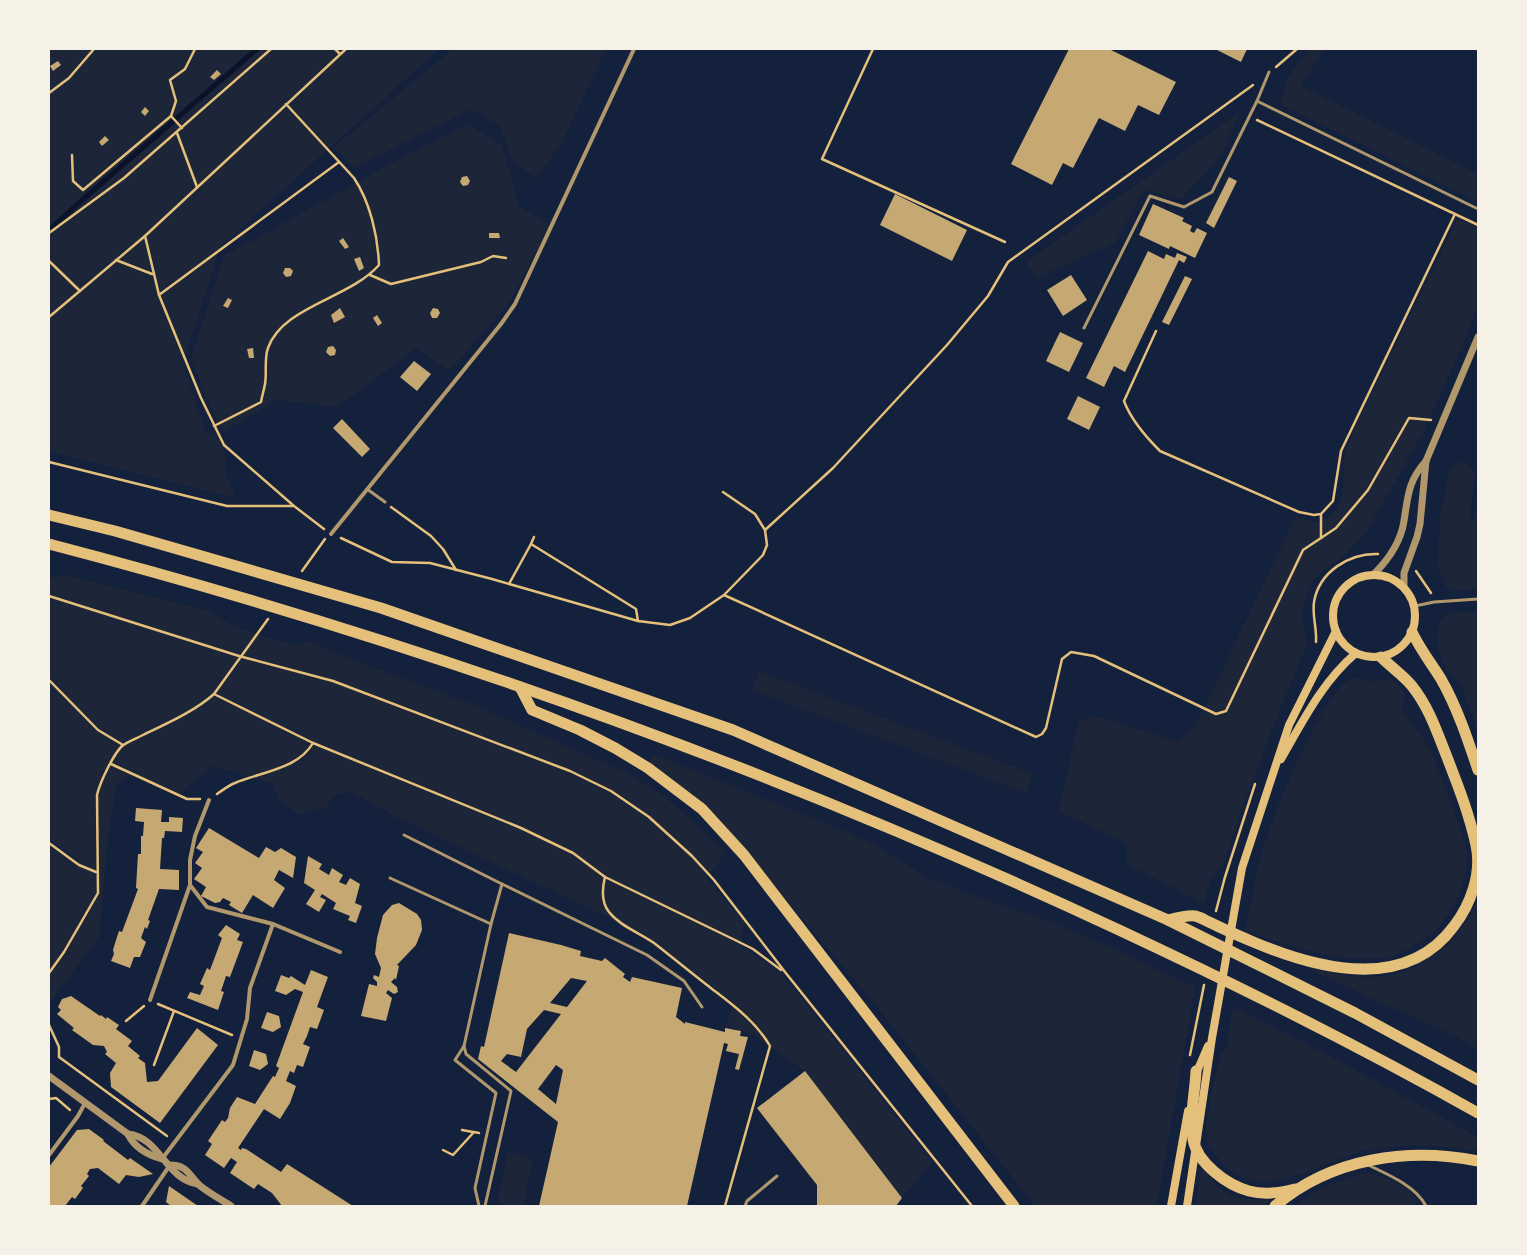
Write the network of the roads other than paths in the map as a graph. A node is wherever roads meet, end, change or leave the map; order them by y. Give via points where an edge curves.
1 (634, 49) edge
2 (1269, 72) dead end
3 (1257, 101) junction
4 (1478, 209) edge
5 (1084, 328) dead end
6 (1478, 337) edge
7 (1426, 461) junction
8 (366, 489) junction
9 (385, 502) road end
10 (49, 515) edge
11 (331, 534) road end
12 (49, 544) edge
13 (1374, 574) junction
14 (1404, 586) junction
15 (1478, 599) edge
16 (1415, 606) junction
17 (1336, 631) junction
18 (1412, 632) junction
19 (1356, 653) junction
20 (1381, 657) junction
21 (520, 687) junction
22 (1275, 768) junction
23 (1478, 770) edge
24 (209, 800) road end
25 (404, 834) dead end
26 (390, 878) dead end
27 (502, 884) junction
28 (190, 885) junction
29 (1168, 920) junction
30 (273, 924) junction
31 (491, 924) junction
32 (340, 952) dead end
33 (150, 1000) road end
34 (702, 1007) dead end
35 (1212, 1038) junction
36 (464, 1046) junction
37 (1196, 1072) junction
38 (49, 1076) edge
39 (1478, 1080) edge
40 (85, 1103) junction
41 (1478, 1113) edge
42 (1196, 1149) junction
43 (49, 1154) edge
44 (162, 1159) junction
45 (1360, 1162) junction
46 (1478, 1162) edge
47 (170, 1165) junction
48 (985, 1168) junction
49 (777, 1176) dead end
50 (1297, 1188) junction
51 (142, 1206) edge
52 (230, 1206) edge
53 (479, 1206) edge
54 (485, 1206) edge
55 (745, 1206) edge
56 (1014, 1206) edge
57 (1019, 1206) edge
58 (1171, 1206) edge
59 (1187, 1206) edge
60 (1275, 1206) edge
61 (1426, 1206) edge

1 - 8 street via 515,304
2 - 3 lane
3 - 4 lane
3 - 5 lane via 1212,192 1184,207 1150,196
6 - 7 street
7 - 13 street via 1416,472 1408,490 1404,522 1398,539 1390,556
7 - 14 street via 1419,531 1404,573
8 - 9 lane
8 - 11 street
10 - 29 highway via 115,530 381,608 733,730
12 - 21 highway via 304,616
13 - 14 main road via 1390,577
13 - 17 main road via 1355,579 1340,592 1333,611
14 - 16 main road
15 - 16 lane
16 - 18 main road via 1416,619
17 - 19 main road via 1344,644
17 - 22 main road via 1289,725
18 - 20 main road via 1401,647
18 - 23 highway via 1453,705
19 - 20 main road
19 - 22 main road via 1324,686
20 - 29 highway via 1412,686 1426,707 1471,821 1477,850 1475,885 1462,916 1452,930 1423,955 1405,964 1388,969 1370,970 1324,965 1288,956 1195,916
21 - 41 highway via 725,761 995,873 1273,1004
21 - 48 highway via 532,710 615,748 648,768 702,809 744,855
22 - 35 main road via 1242,868
24 - 28 street via 195,836 190,860
25 - 27 lane
26 - 31 lane
27 - 31 lane
27 - 34 lane via 647,955 684,981
28 - 30 street via 208,907
28 - 33 street
29 - 39 highway via 1355,1013
30 - 32 street
30 - 44 street via 250,988 247,1019 233,1065
31 - 36 lane
35 - 37 main road
35 - 42 main road
36 - 53 lane via 455,1060 496,1093 475,1188
36 - 54 lane via 466,1054 511,1091
37 - 42 highway via 1191,1130
37 - 58 main road
38 - 40 street
40 - 43 street
40 - 44 street via 128,1134 140,1137 153,1146
42 - 50 highway via 1218,1174 1249,1191 1263,1193
42 - 59 main road
44 - 47 street
45 - 46 highway via 1430,1154
45 - 50 highway
45 - 61 lane via 1398,1181
47 - 51 street
47 - 52 street via 181,1167 191,1174 198,1184
48 - 56 highway
48 - 57 highway
49 - 55 lane via 747,1201
50 - 60 highway

